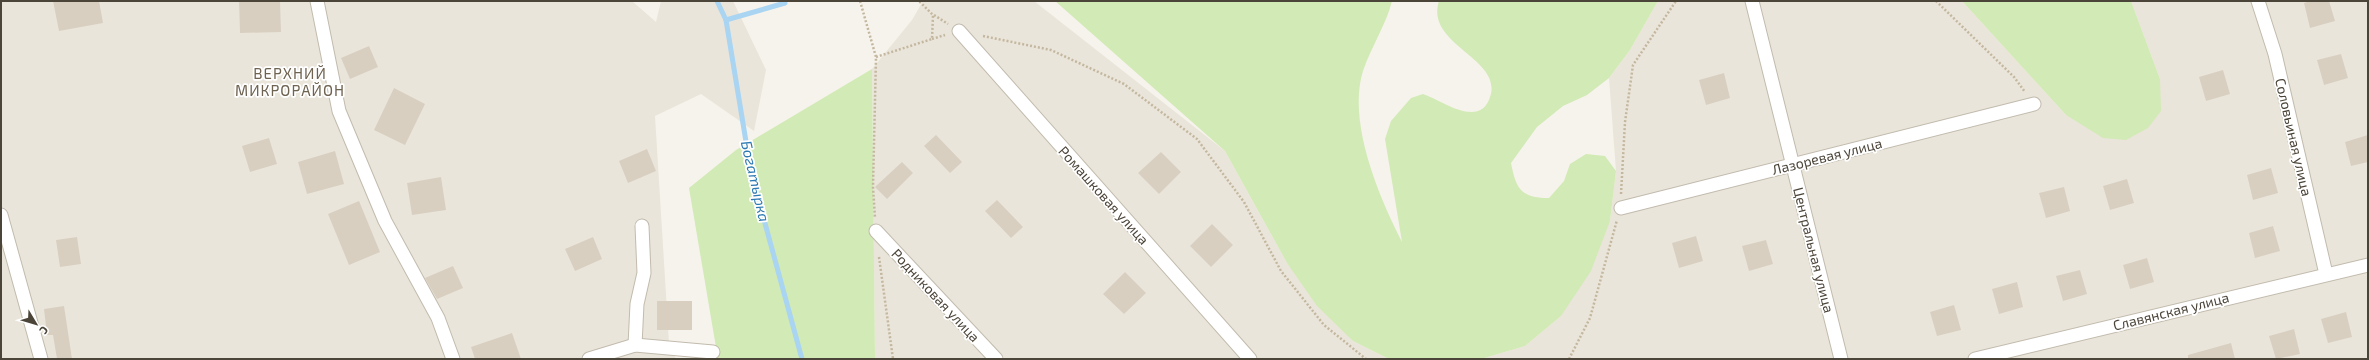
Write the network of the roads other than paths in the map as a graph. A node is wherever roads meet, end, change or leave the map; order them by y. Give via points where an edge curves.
1 (317, 1) edge
2 (1752, 1) edge
3 (2258, 1) edge
4 (959, 31) dead end
5 (2034, 104) road end
6 (1792, 164) junction
7 (1621, 208) road end
8 (1, 215) edge
9 (642, 226) dead end
10 (876, 231) road end
11 (2368, 265) edge
12 (2326, 274) junction
13 (635, 345) junction
14 (713, 352) dead end
15 (41, 359) edge
16 (453, 359) edge
17 (590, 359) edge
18 (996, 359) edge
19 (1250, 359) edge
20 (1841, 359) edge
21 (1975, 359) edge

1 - 16 street via 339,111 385,222 438,318
2 - 6 street, Центральная улица
3 - 12 street, Соловьиная улица via 2275,54
4 - 19 street, Ромашковая улица
5 - 6 street, Лазоревая улица
6 - 7 street, Лазоревая улица
6 - 20 street, Центральная улица
8 - 15 street
9 - 13 street via 644,274 637,304
10 - 18 street, Родниковая улица
11 - 12 street, Славянская улица
12 - 21 street, Славянская улица
13 - 14 street
13 - 17 street

